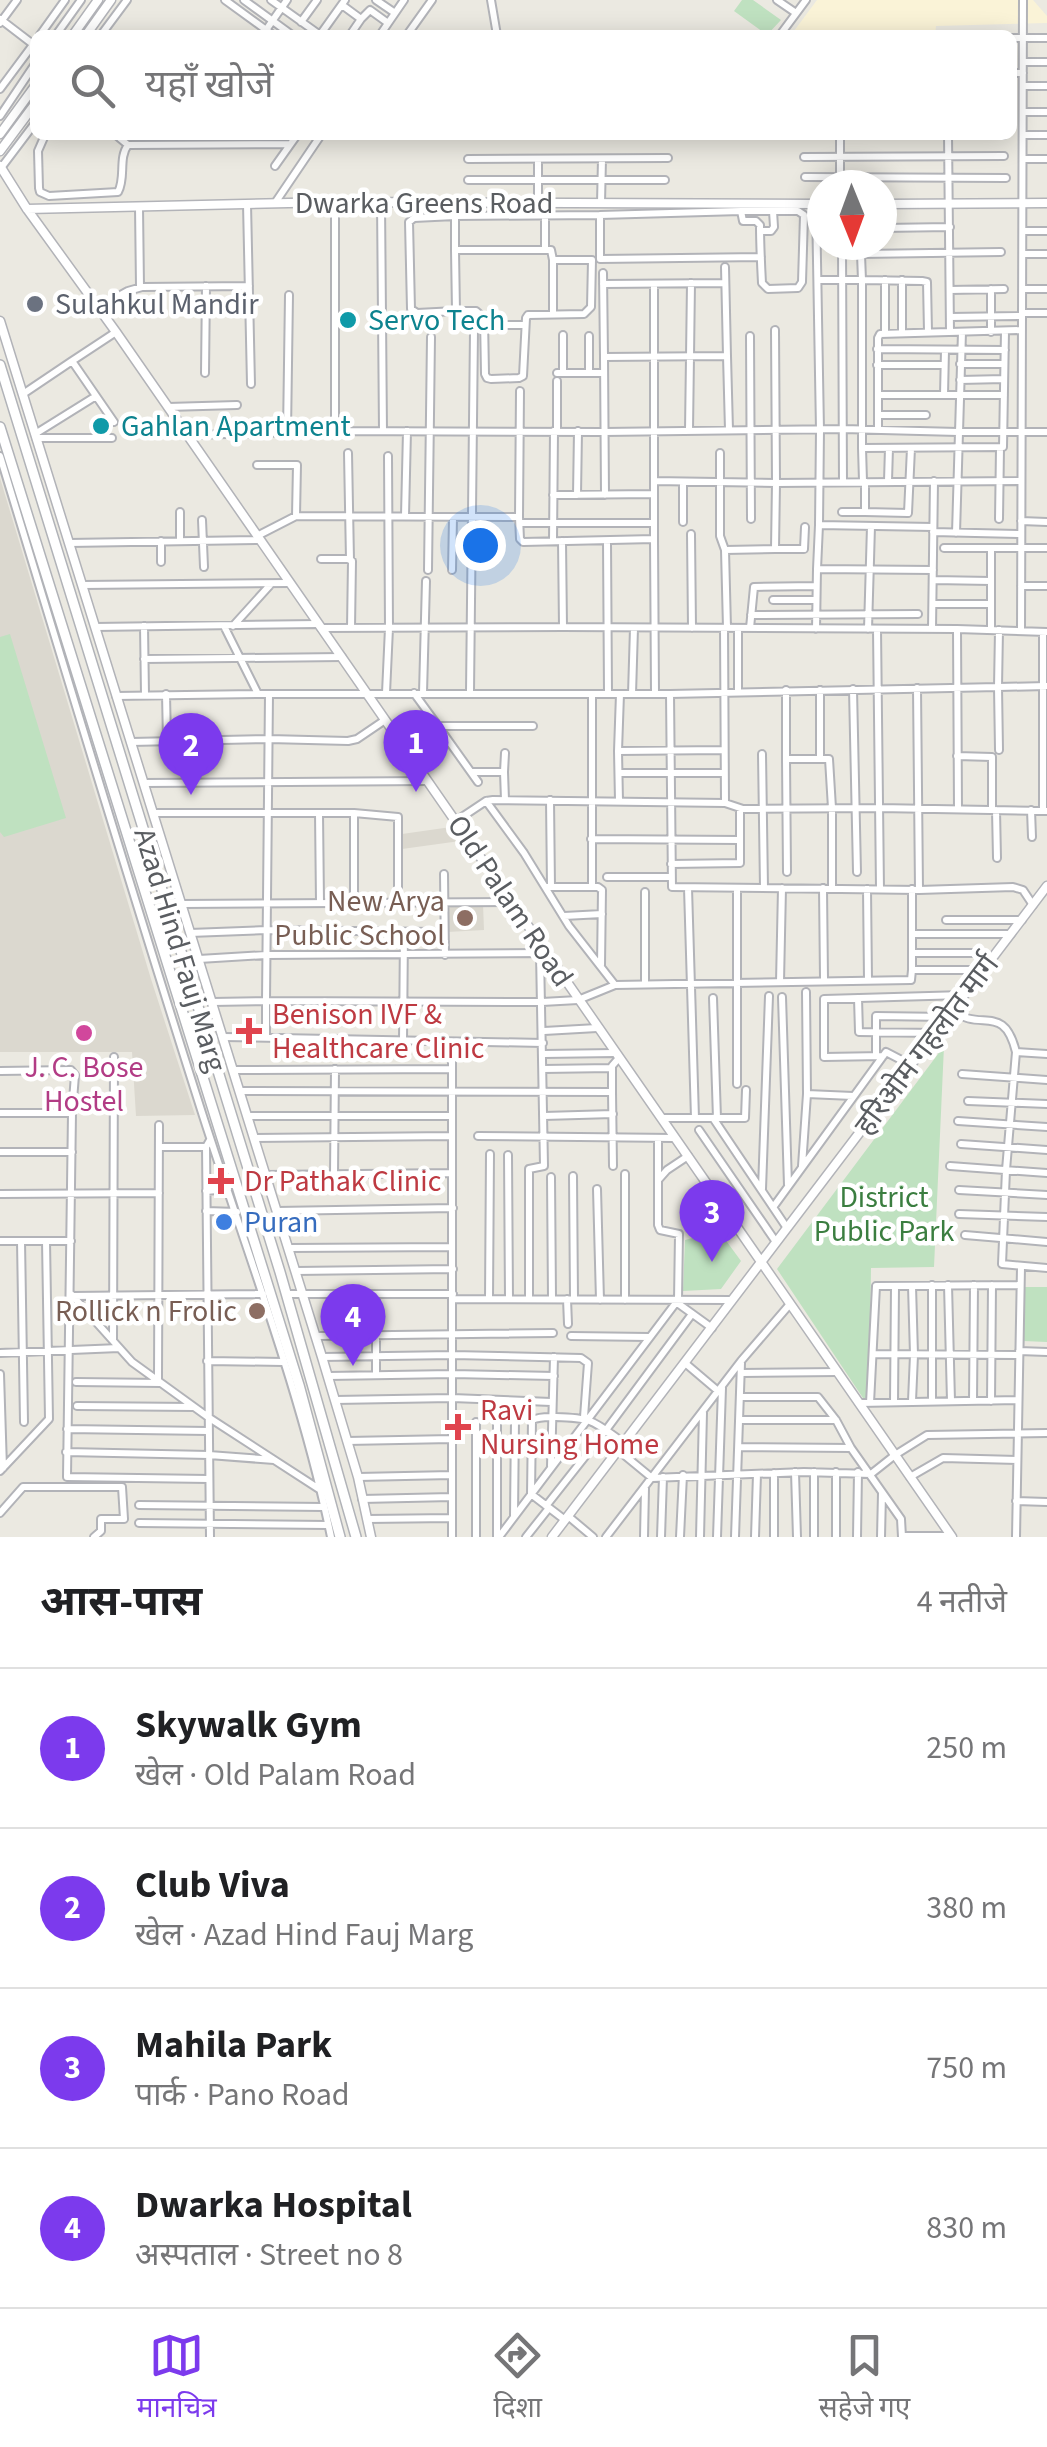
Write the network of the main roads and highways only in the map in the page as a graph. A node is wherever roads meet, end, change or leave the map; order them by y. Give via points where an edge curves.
1 (0, 365) edge
2 (0, 426) edge
3 (140, 771) road end
4 (126, 775) junction
5 (340, 1537) edge
6 (356, 1537) edge

1 - 4 main road, Azad Hind Fauj Marg
2 - 5 main road, Azad Hind Fauj Marg via 300,1385
3 - 4 main road
4 - 6 main road, Azad Hind Fauj Marg

